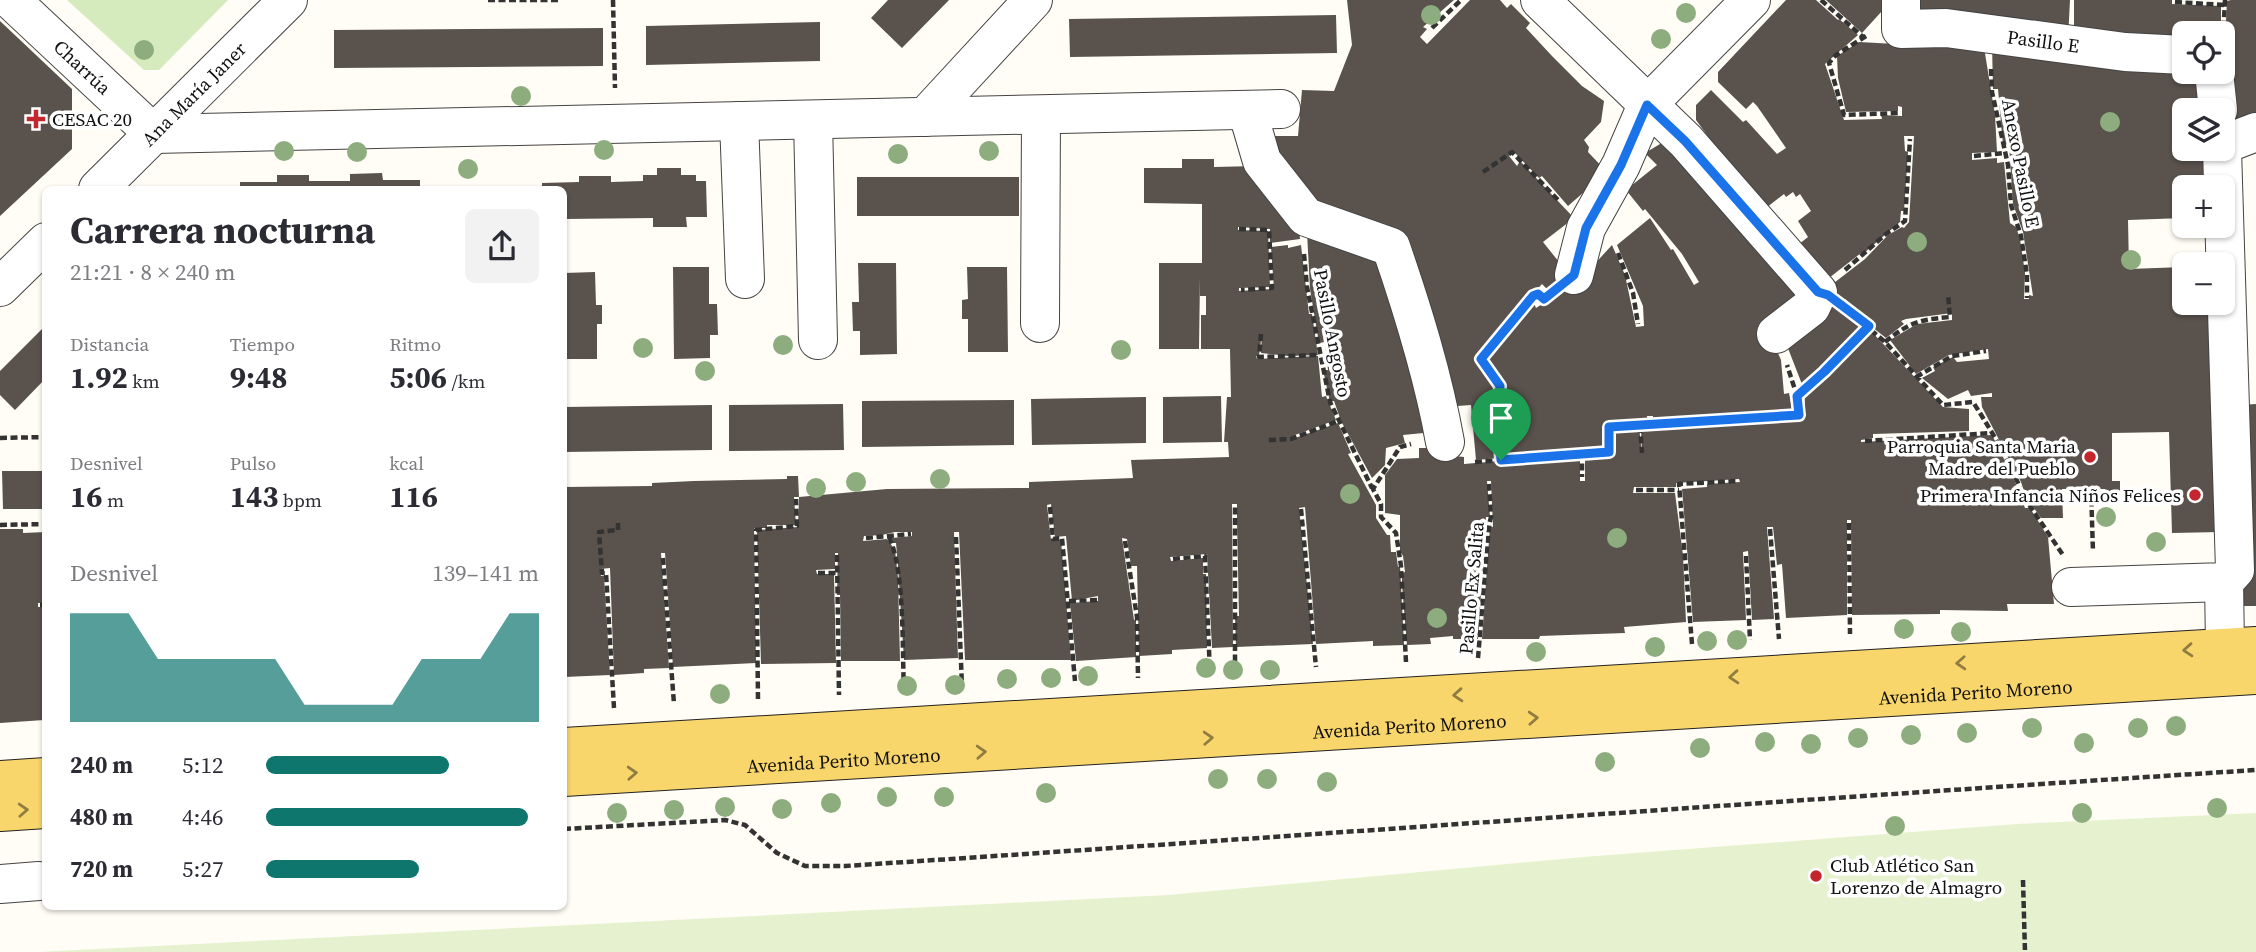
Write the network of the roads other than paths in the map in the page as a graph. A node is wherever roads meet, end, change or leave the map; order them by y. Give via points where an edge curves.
1 (11, 0) edge
2 (288, 0) edge
3 (1033, 0) edge
4 (1540, 0) edge
5 (1751, 0) edge
6 (1901, 14) edge
7 (2172, 54) edge
8 (1647, 105) junction
9 (1041, 115) junction
10 (925, 117) junction
11 (813, 120) junction
12 (739, 121) junction
13 (2256, 132) edge
14 (153, 134) junction
15 (2235, 141) edge
16 (2223, 161) edge
17 (101, 186) edge
18 (42, 246) edge
19 (1574, 275) road end
20 (744, 279) dead end
21 (0, 287) edge
22 (1040, 323) dead end
23 (1776, 334) road end
24 (818, 340) dead end
25 (2242, 398) edge
26 (1446, 442) road end
27 (2224, 582) junction
28 (2078, 587) road end
29 (2241, 646) edge
30 (2256, 675) edge
31 (567, 747) edge
32 (42, 778) edge
33 (567, 778) edge
34 (0, 780) edge
35 (42, 809) edge
36 (0, 812) edge
37 (39, 881) dead end
38 (0, 884) edge

1 - 14 street, Charrúa
2 - 14 street, Ana María Janer
3 - 10 street
4 - 8 street
5 - 8 street
6 - 7 street, Pasillo E via 1946,28
8 - 19 street via 1621,165 1587,225
8 - 23 street via 1685,141 1818,292 1811,307
9 - 10 street
9 - 22 street
9 - 26 street via 1264,109 1262,161 1306,217 1391,247 1436,391
10 - 11 street
11 - 12 street
11 - 24 street
12 - 14 street
12 - 20 street
13 - 15 street
14 - 17 street, Ana María Janer
16 - 25 street
18 - 21 street
25 - 27 street via 2235,570
27 - 28 street
27 - 29 street
29 -> 31 main road, Avenida Perito Moreno
33 -> 30 main road, Avenida Perito Moreno
32 - 34 main road
36 -> 35 main road
37 - 38 street

